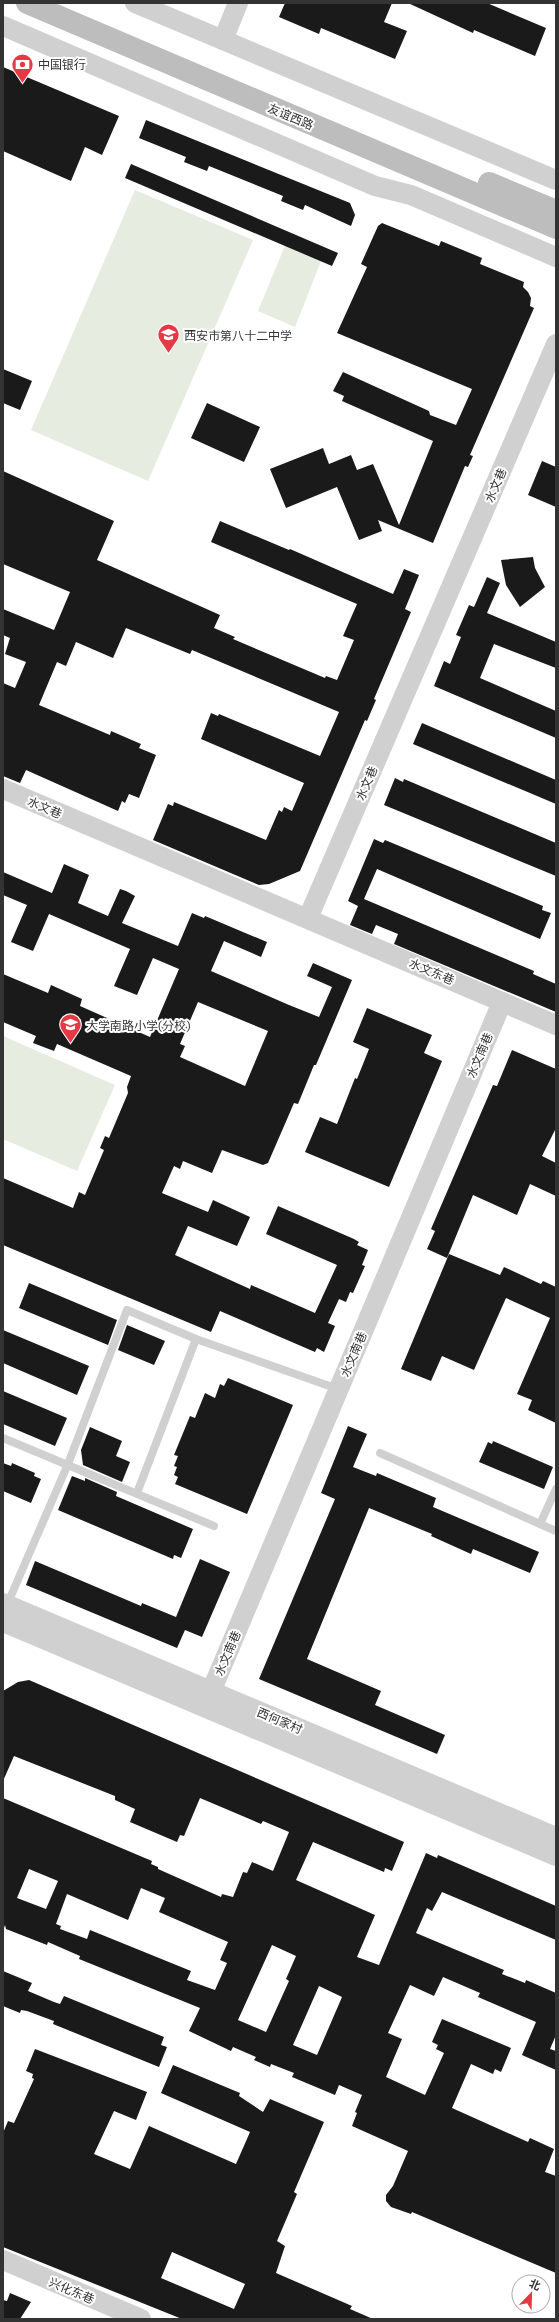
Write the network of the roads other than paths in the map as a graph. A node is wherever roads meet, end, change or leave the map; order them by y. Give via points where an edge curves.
1 (27, 3) edge
2 (64, 3) edge
3 (135, 3) edge
4 (238, 3) edge
5 (3, 26) edge
6 (223, 40) junction
7 (556, 180) edge
8 (556, 211) edge
9 (556, 228) edge
10 (556, 257) edge
11 (556, 344) edge
12 (3, 789) edge
13 (308, 918) junction
14 (502, 1002) junction
15 (556, 1025) edge
16 (196, 1339) junction
17 (338, 1389) junction
18 (3, 1438) edge
19 (380, 1453) dead end
20 (68, 1464) junction
21 (556, 1489) edge
22 (136, 1493) junction
23 (540, 1524) junction
24 (214, 1526) dead end
25 (556, 1531) edge
26 (4, 1611) edge
27 (208, 1699) junction
28 (556, 1837) edge
29 (556, 1856) edge
30 (3, 2260) edge
31 (141, 2319) edge

1 - 9 main road, 友谊西路
2 - 8 main road, 友谊西路
3 - 6 street
4 - 6 street
5 - 10 street via 375,186 411,195
6 - 7 street
11 - 13 street, 水文巷
12 - 13 street, 水文巷
13 - 14 street, 水文东巷
14 - 15 street, 水文东巷
14 - 17 street, 水文南巷
16 - 17 lane
16 - 20 lane via 127,1310
16 - 22 lane
17 - 27 street, 水文南巷
18 - 20 lane
19 - 23 lane
20 - 22 lane
20 - 26 lane
21 - 23 lane
22 - 24 lane
23 - 25 lane
26 - 27 street, 西何家村
27 - 28 street, 西何家村
27 - 29 street, 西何家村
30 - 31 street, 兴化东巷

